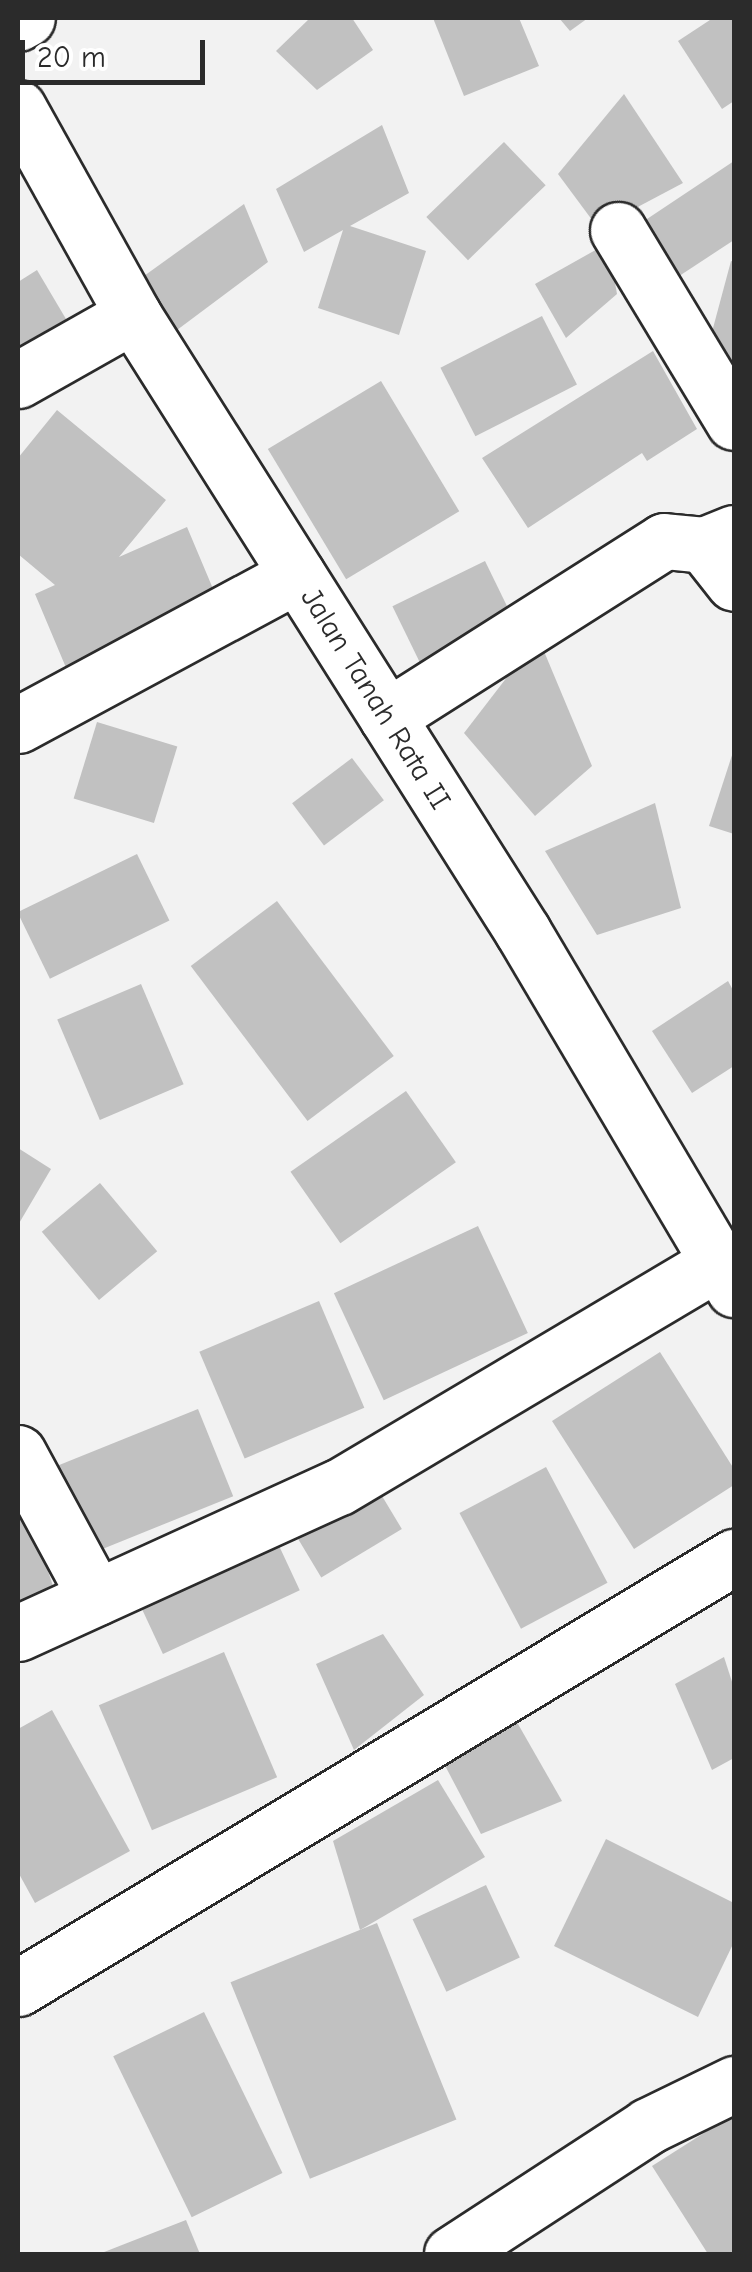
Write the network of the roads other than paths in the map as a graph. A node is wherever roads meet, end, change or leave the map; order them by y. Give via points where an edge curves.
1 (27, 18) edge
2 (18, 23) edge
3 (18, 108) edge
4 (618, 230) dead end
5 (133, 315) junction
6 (18, 380) edge
7 (734, 422) edge
8 (724, 554) edge
9 (297, 575) junction
10 (387, 717) junction
11 (18, 725) edge
12 (726, 1275) edge
13 (18, 1453) edge
14 (734, 1558) edge
15 (96, 1597) junction
16 (18, 1633) edge
17 (18, 1988) edge
18 (734, 2084) edge
19 (452, 2254) edge

1 - 2 street
3 - 5 street, Jalan Tanah Rata II
4 - 7 street
5 - 6 street
5 - 9 street, Jalan Tanah Rata II
8 - 10 street via 664,541
9 - 10 street, Jalan Tanah Rata II
9 - 11 street
10 - 12 street, Jalan Tanah Rata II
12 - 15 street via 339,1486
13 - 15 street
14 - 17 street
15 - 16 street
18 - 19 street via 648,2126

